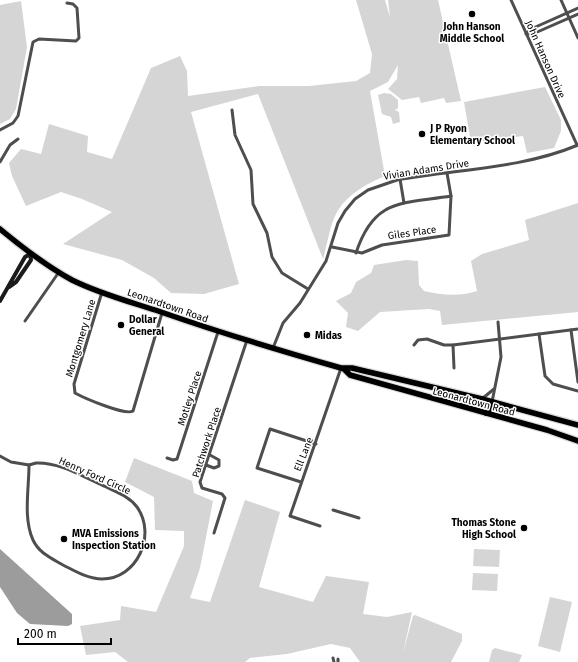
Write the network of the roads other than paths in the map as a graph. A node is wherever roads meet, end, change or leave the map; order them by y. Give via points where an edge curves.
1 (511, 0) edge
2 (561, 0) edge
3 (67, 3) dead end
4 (578, 8) edge
5 (567, 13) junction
6 (578, 14) edge
7 (569, 18) junction
8 (526, 34) junction
9 (578, 38) edge
10 (232, 110) dead end
11 (0, 130) edge
12 (18, 139) dead end
13 (578, 145) edge
14 (0, 162) edge
15 (447, 173) junction
16 (400, 179) junction
17 (451, 196) junction
18 (404, 203) junction
19 (0, 229) edge
20 (332, 247) junction
21 (356, 253) junction
22 (30, 254) junction
23 (59, 272) junction
24 (9, 287) junction
25 (308, 289) junction
26 (102, 292) junction
27 (0, 301) edge
28 (162, 313) junction
29 (25, 321) dead end
30 (498, 322) dead end
31 (578, 329) edge
32 (571, 330) junction
33 (218, 332) junction
34 (539, 334) junction
35 (499, 339) junction
36 (247, 340) junction
37 (414, 345) dead end
38 (453, 346) junction
39 (273, 348) junction
40 (454, 368) dead end
41 (343, 369) junction
42 (578, 383) edge
43 (494, 390) junction
44 (577, 391) edge
45 (482, 399) junction
46 (492, 402) junction
47 (460, 407) junction
48 (533, 412) junction
49 (486, 413) junction
50 (578, 425) edge
51 (578, 442) edge
52 (316, 444) junction
53 (210, 455) junction
54 (0, 456) edge
55 (167, 458) dead end
56 (29, 465) junction
57 (206, 465) junction
58 (301, 482) junction
59 (333, 510) dead end
60 (358, 518) dead end
61 (320, 526) dead end
62 (214, 533) dead end

1 - 8 street, John Hanson Drive
2 - 5 street
3 - 11 street via 77,8 78,40 39,39 33,42 18,116 13,123
4 - 5 street
5 - 7 street
5 - 8 street
6 - 7 street
7 - 8 street via 535,33
7 - 9 street
8 - 13 street, John Hanson Drive
10 - 25 street via 236,141 251,170 253,204 265,228 272,257 282,273
12 - 14 street via 10,145
13 - 15 street, Vivian Adams Drive via 532,160
15 - 16 street, Vivian Adams Drive
15 - 17 street
16 - 18 street
16 - 20 street, Vivian Adams Drive via 377,186 355,199 338,223
17 - 18 street
17 - 21 street, Giles Place via 449,235 382,245
18 - 21 street via 383,210 375,216 360,239
19 - 22 highway, Leonardtown Road
20 - 21 street, Giles Place
20 - 25 street, Vivian Adams Drive
22 - 23 highway, Leonardtown Road
22 - 24 street via 25,257
22 - 24 street via 32,260 16,282
23 - 26 highway, Leonardtown Road
23 - 29 street
24 - 27 street
25 - 39 street, Vivian Adams Drive via 283,323
26 - 28 highway, Leonardtown Road
26 - 28 street, Montgomery Lane via 74,384 76,393 127,413 133,411
28 - 33 highway, Leonardtown Road
30 - 35 street
31 - 32 street
32 - 34 street
32 - 42 street
33 - 36 highway, Leonardtown Road
33 - 55 street, Motley Place via 177,459
34 - 35 street
34 - 44 street via 545,376 553,384
35 - 38 street
35 - 43 street via 501,357
36 - 39 highway, Leonardtown Road
36 - 53 street, Patchwork Place
37 - 38 street via 423,338
38 - 40 street
39 - 41 highway, Leonardtown Road
41 - 45 highway, Leonardtown Road via 352,368
41 - 47 highway, Leonardtown Road via 350,375
41 - 52 street, Ell Lane
42 - 44 street
43 - 45 street
43 - 46 street
45 - 46 highway, Leonardtown Road
46 - 47 highway via 485,409
46 - 48 highway, Leonardtown Road
47 - 49 highway, Leonardtown Road
48 - 49 highway via 525,413 494,406
48 - 50 highway, Leonardtown Road
49 - 51 highway, Leonardtown Road via 547,430
52 - 58 street, Ell Lane
52 - 58 street via 270,429 257,468
53 - 57 street, Patchwork Place
53 - 57 street via 219,460 219,466 214,468
54 - 56 street, Henry Ford Circle via 11,462
56 - 56 street, Henry Ford Circle via 42,463 59,466 132,501 141,514 145,537 141,552 130,567 114,577 95,578 65,566 46,556 39,549 31,535 29,522
57 - 62 street, Patchwork Place via 201,486 222,494 225,498
58 - 61 street, Ell Lane via 290,516
59 - 60 street

